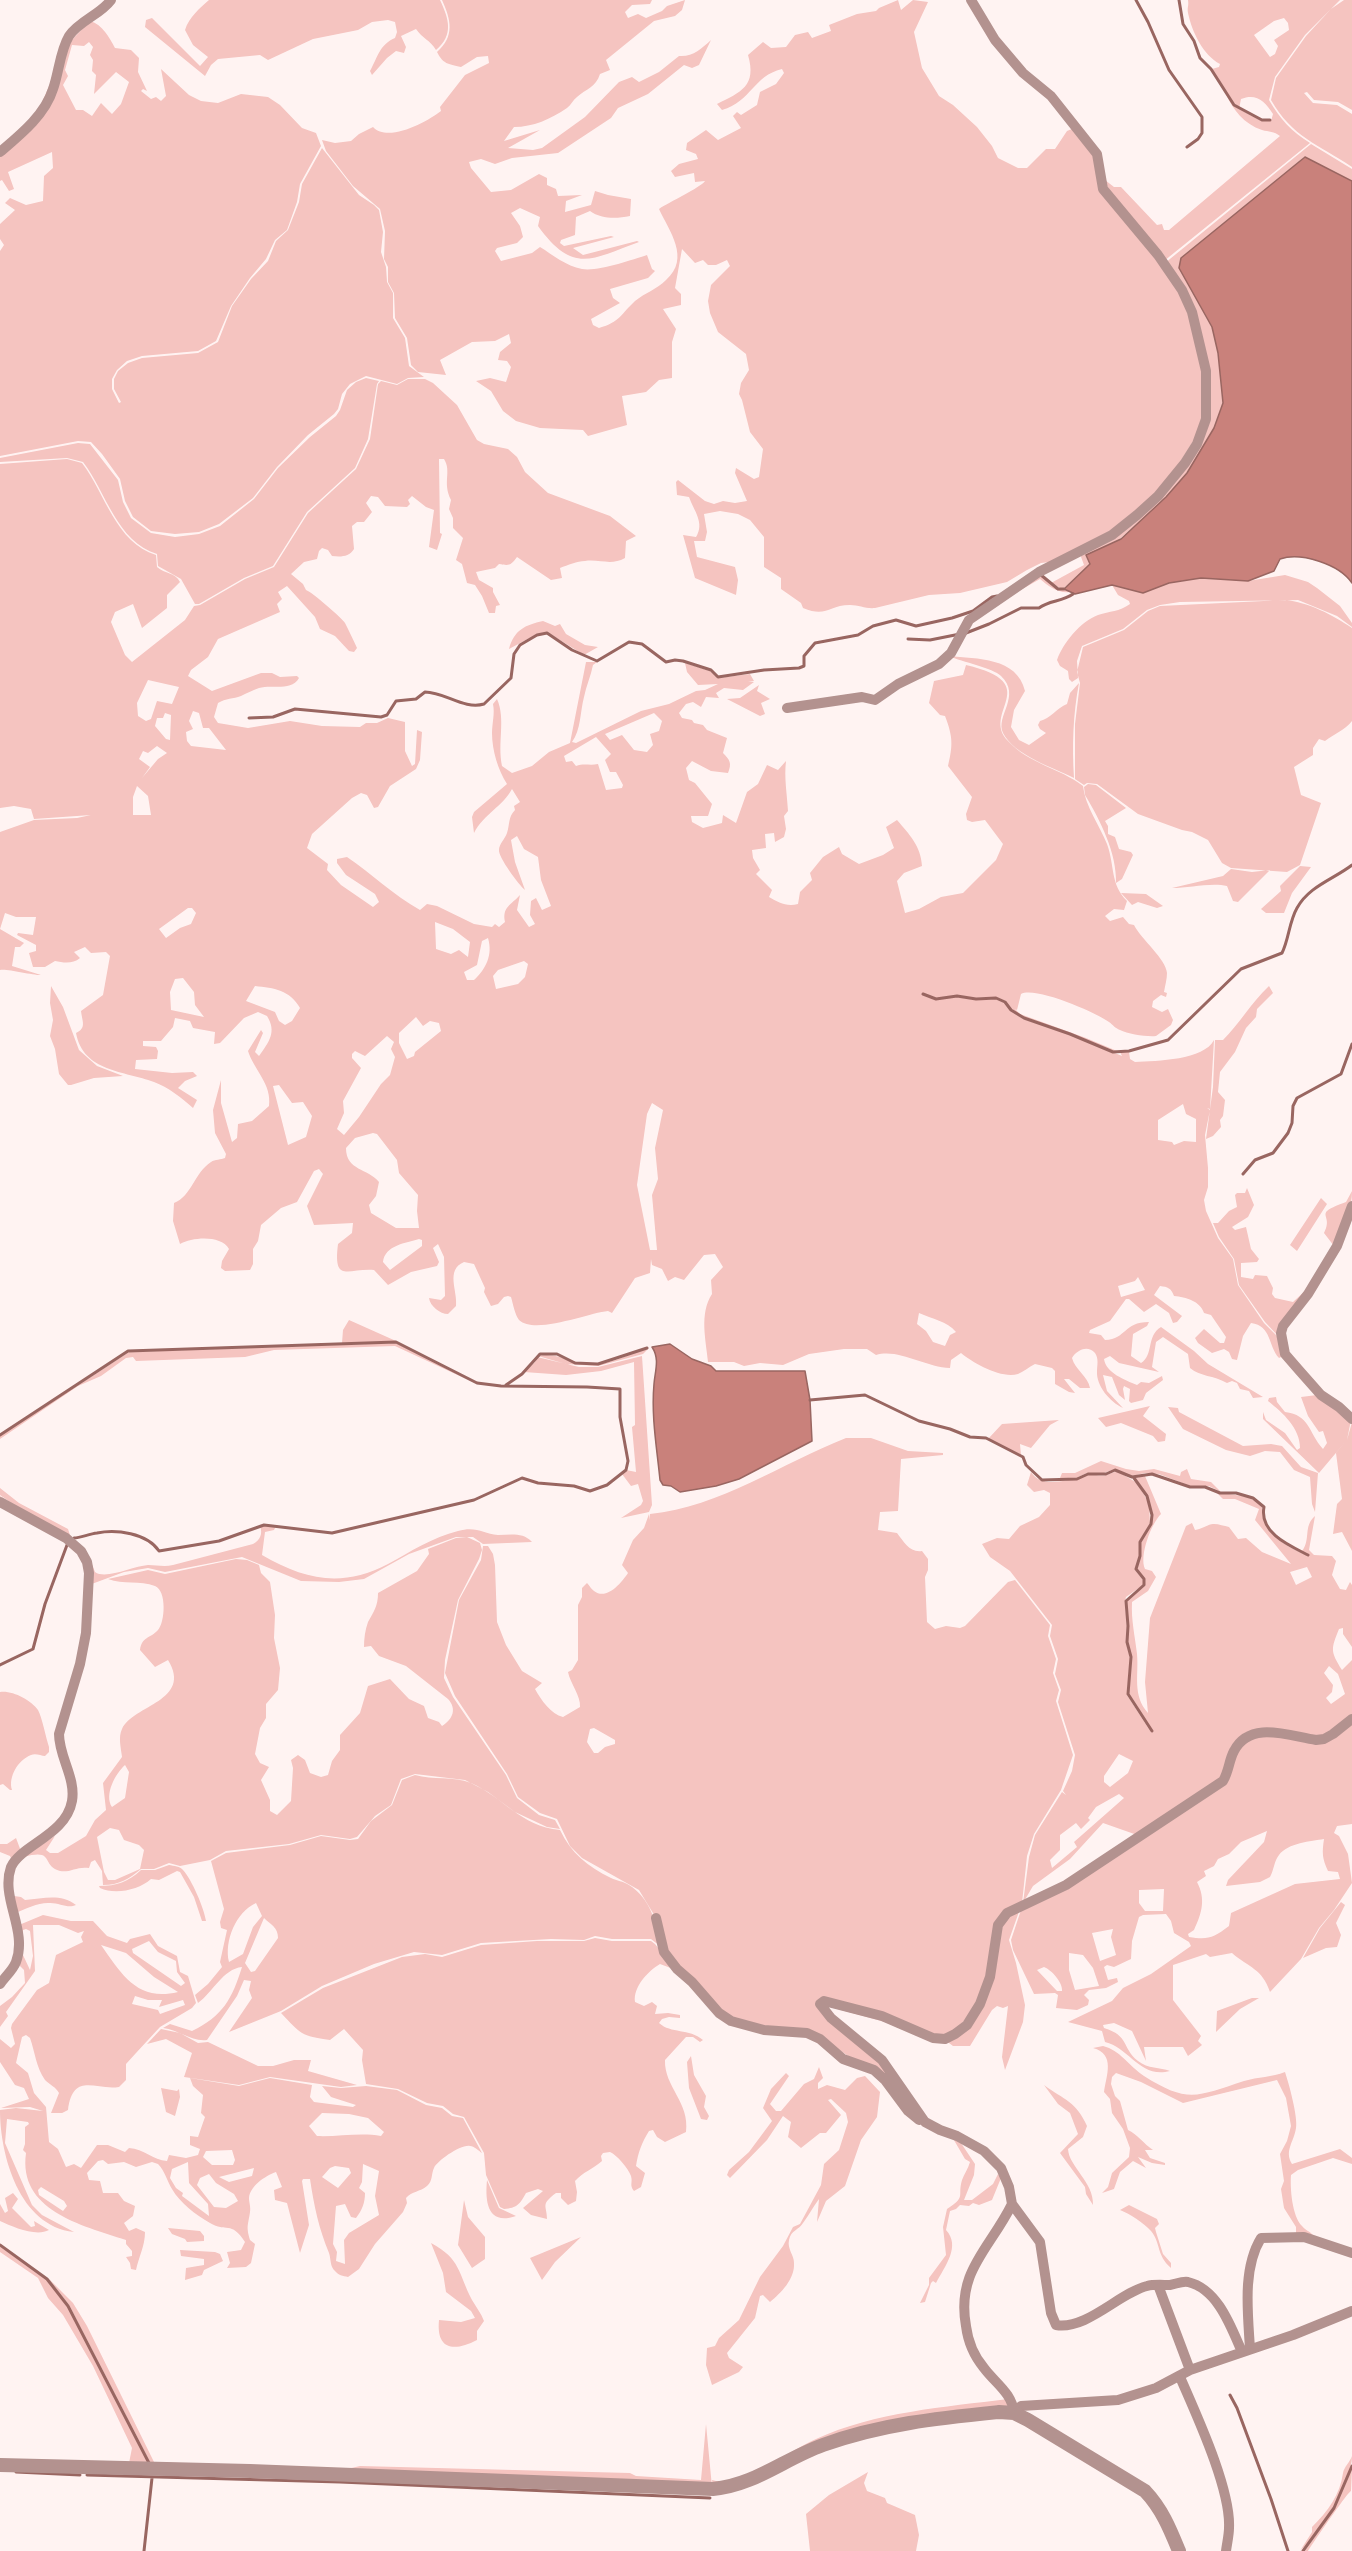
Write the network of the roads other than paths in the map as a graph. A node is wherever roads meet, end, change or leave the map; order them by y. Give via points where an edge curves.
1 (111, 0) edge
2 (971, 0) edge
3 (0, 152) edge
4 (787, 708) dead end
5 (1352, 1206) edge
6 (1352, 1419) edge
7 (0, 1502) edge
8 (1352, 1719) edge
9 (656, 1918) dead end
10 (0, 1984) edge
11 (925, 2122) junction
12 (1012, 2204) junction
13 (1352, 2253) edge
14 (1158, 2285) junction
15 (1352, 2312) edge
16 (1246, 2350) junction
17 (1190, 2370) junction
18 (1180, 2377) junction
19 (1014, 2414) junction
20 (0, 2465) edge
21 (1179, 2551) edge
22 (1226, 2551) edge

1 - 3 street via 68,37 47,103
2 - 4 street via 1002,48 1023,73 1052,96 1097,154 1103,189 1182,290 1192,312 1206,370 1206,419 1197,444 1158,496 1112,536 1040,572 969,620 951,653 939,664 875,700 862,698
5 - 6 street via 1337,1246 1281,1333 1282,1346 1292,1362 1321,1395
7 - 10 street via 75,1545 85,1557 89,1573 82,1656 59,1734 73,1798 62,1821 11,1868 9,1899 18,1930 18,1946 15,1963
8 - 11 street via 1324,1739 1257,1732 1244,1739 1234,1751 1223,1781 1066,1885 1007,1913 998,1925 990,1977 980,2004 967,2025 955,2034 945,2039 933,2038 861,2010 824,2001 820,2004 831,2018 882,2060
9 - 11 street via 664,1952 719,2013 731,2021 764,2030 807,2033 820,2038 843,2059 874,2070 908,2111
11 - 12 street via 984,2151 1001,2168
12 - 14 street via 1040,2242 1056,2325 1072,2323 1147,2286
12 - 19 street via 973,2266 965,2288 963,2311 973,2352 1013,2401
13 - 16 street via 1304,2237 1262,2238 1251,2260
14 - 16 street via 1186,2281 1208,2292
14 - 17 street
15 - 16 street
16 - 17 street
17 - 18 street
18 - 19 street via 1118,2400 1021,2406
18 - 22 street via 1225,2495 1229,2526
19 - 20 street via 943,2418 857,2433 820,2445 748,2482 713,2488
19 - 21 street via 1145,2491 1157,2503

